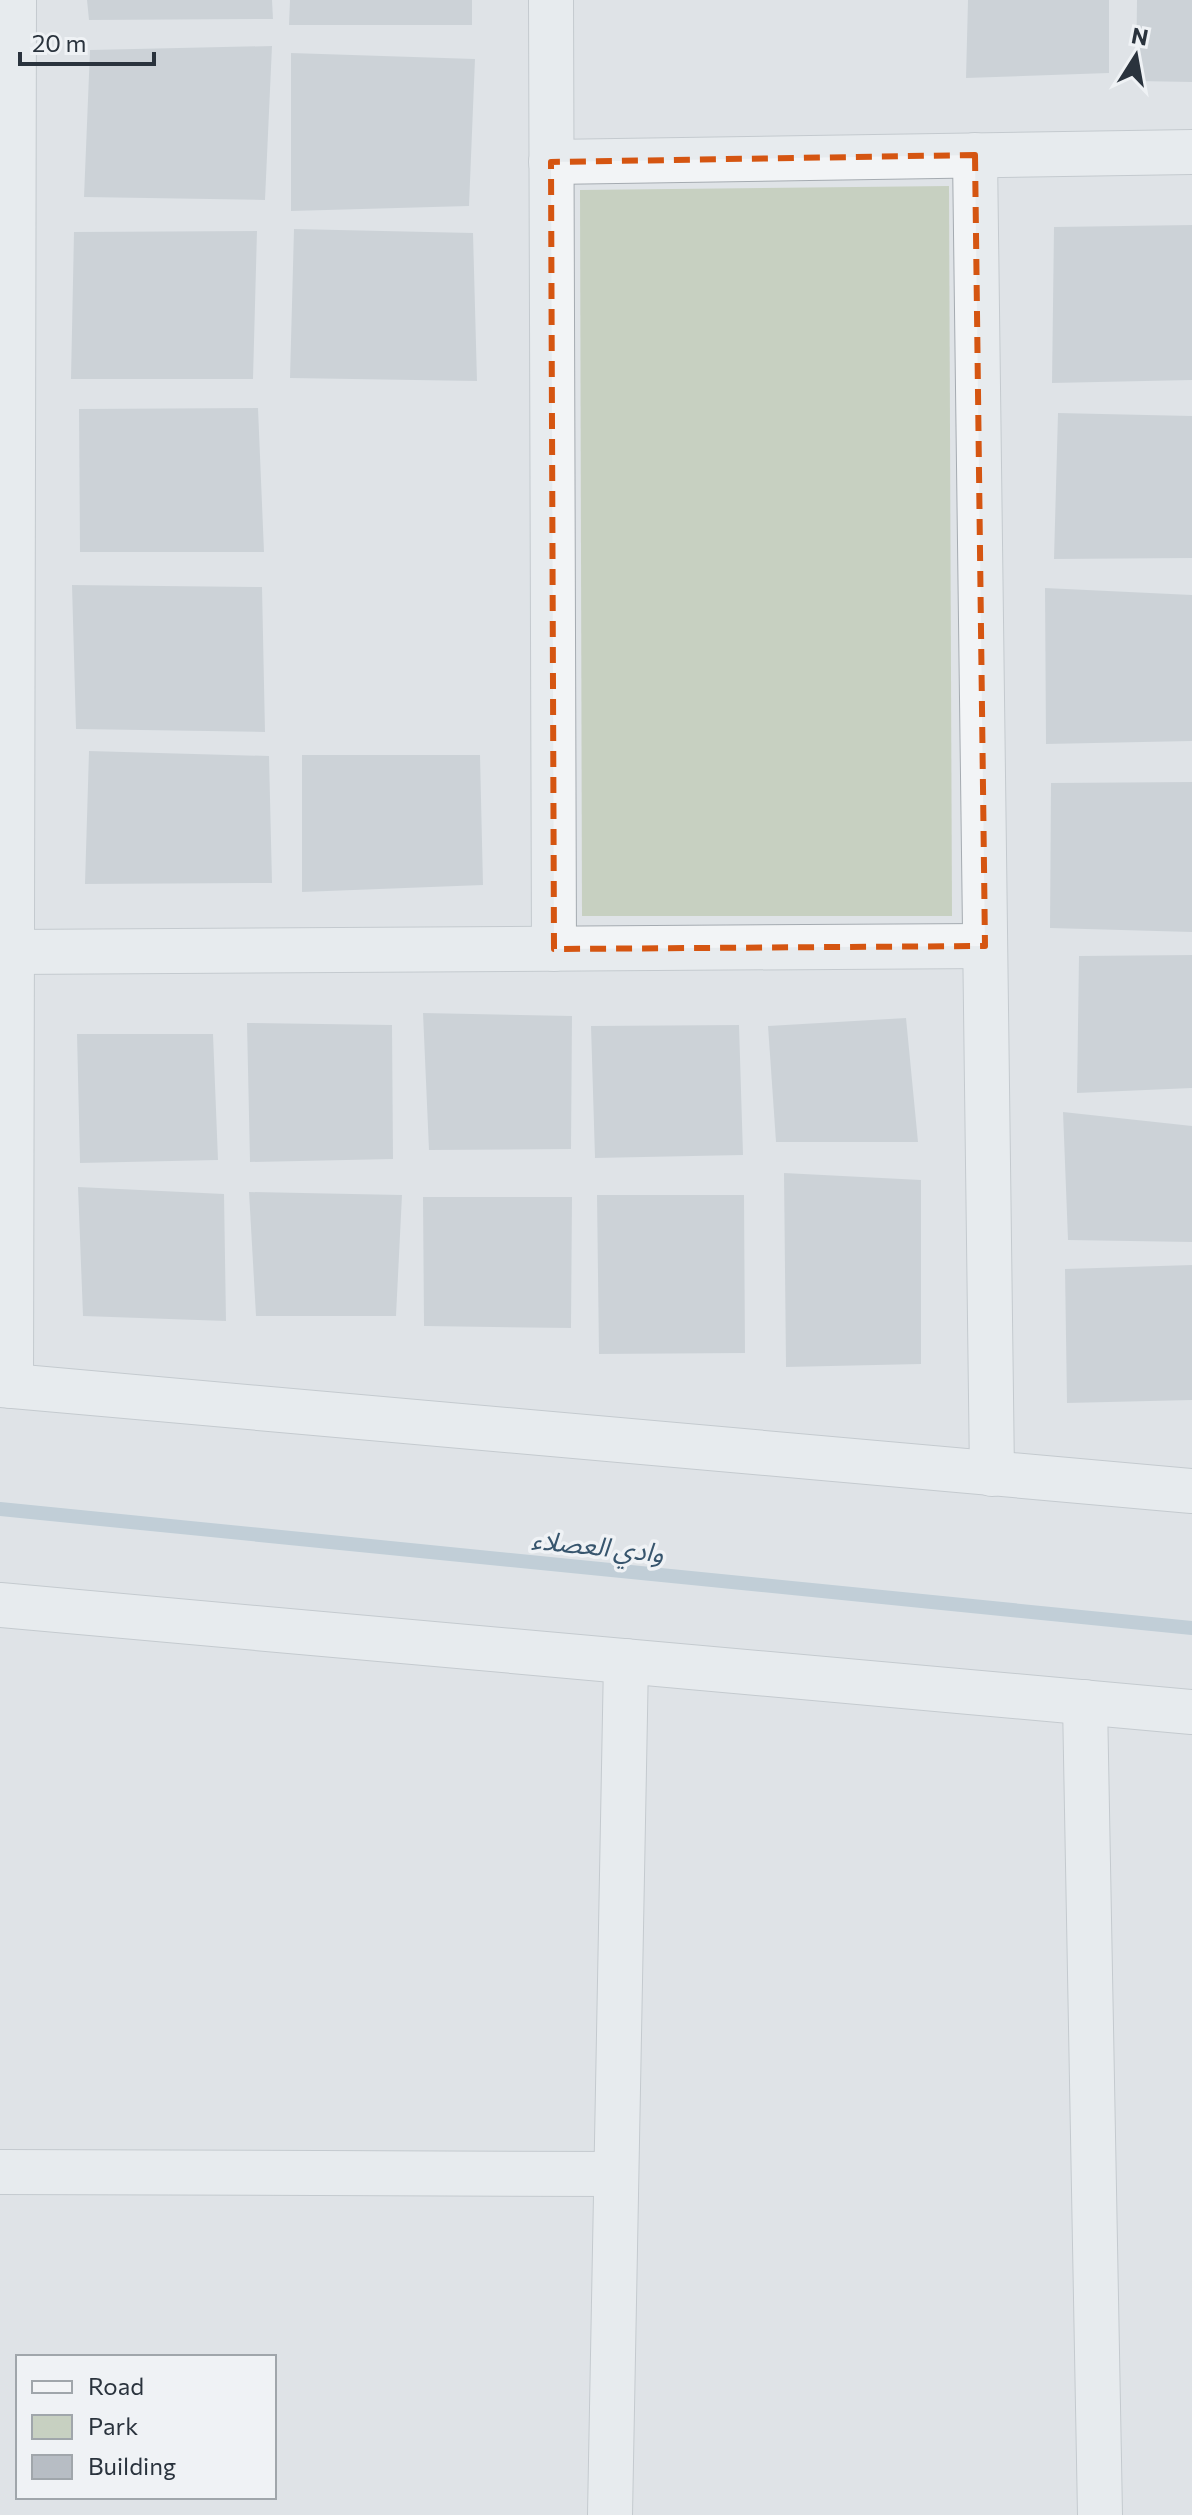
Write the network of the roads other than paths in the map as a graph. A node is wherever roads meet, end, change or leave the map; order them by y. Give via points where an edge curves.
1 (14, 0) edge
2 (551, 0) edge
3 (1192, 152) edge
4 (975, 155) junction
5 (551, 162) junction
6 (985, 946) junction
7 (554, 949) junction
8 (12, 952) junction
9 (6, 1386) edge
10 (992, 1474) junction
11 (1192, 1491) edge
12 (0, 1605) edge
13 (626, 1661) junction
14 (1085, 1702) junction
15 (1192, 1712) edge
16 (0, 2172) edge
17 (616, 2174) junction
18 (610, 2515) edge
19 (1100, 2515) edge

1 - 8 street
2 - 5 street
3 - 4 street
4 - 5 street
4 - 6 street
5 - 7 street
6 - 7 street
6 - 10 street
7 - 8 street
8 - 9 street
9 - 10 street
10 - 11 street
12 - 13 street
13 - 14 street
13 - 17 street
14 - 15 street
14 - 19 street
16 - 17 street
17 - 18 street

